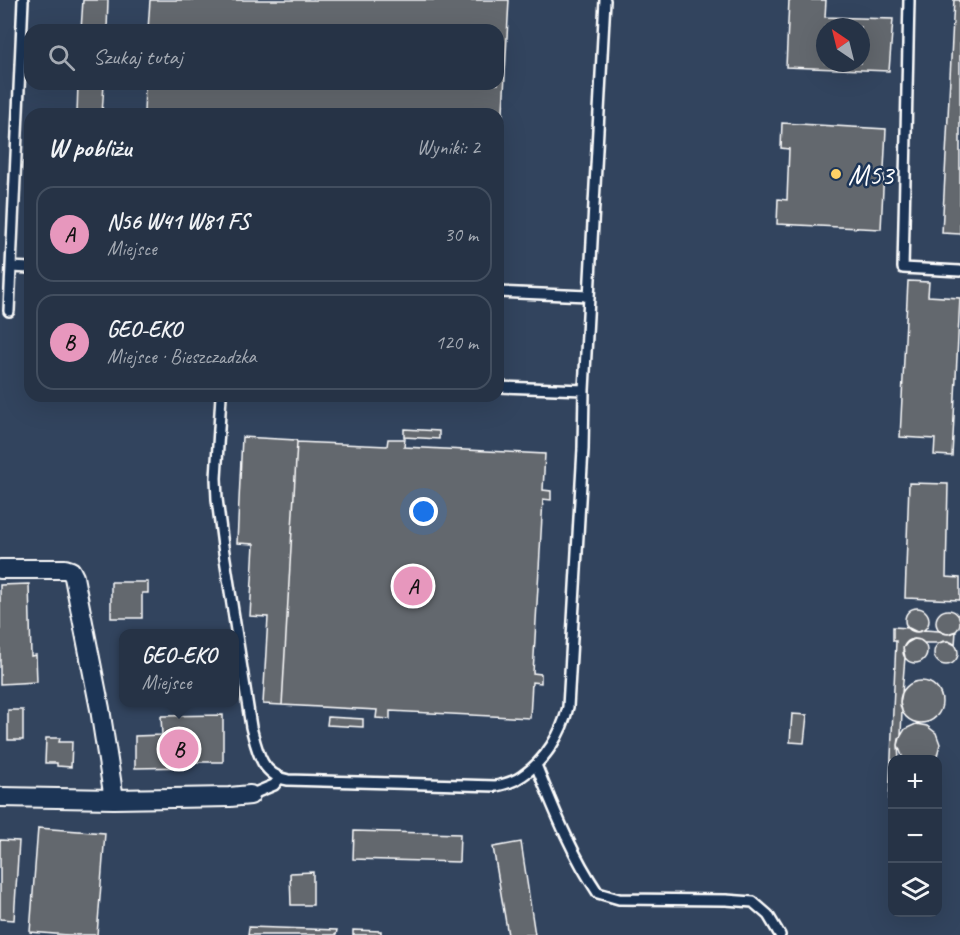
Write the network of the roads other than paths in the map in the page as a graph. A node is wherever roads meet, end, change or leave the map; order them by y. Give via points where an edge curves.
1 (23, 0) edge
2 (605, 0) edge
3 (909, 0) edge
4 (11, 267) junction
5 (24, 268) edge
6 (960, 271) edge
7 (504, 292) edge
8 (588, 296) junction
9 (9, 311) dead end
10 (504, 387) edge
11 (584, 390) junction
12 (221, 402) edge
13 (0, 569) edge
14 (236, 629) edge
15 (239, 648) edge
16 (536, 765) junction
17 (279, 779) junction
18 (250, 795) joint
19 (0, 797) edge
20 (114, 799) junction
21 (780, 935) edge

1 - 4 lane
2 - 8 lane
3 - 6 lane via 903,268
4 - 5 lane
4 - 9 lane
7 - 8 lane
8 - 11 lane
10 - 11 lane
11 - 16 lane via 568,707 556,738
12 - 14 lane via 216,478
13 - 20 street via 71,571
15 - 17 lane via 254,738 261,760
16 - 17 lane via 522,776 496,786
16 - 21 lane via 559,821 598,893 619,899 753,902 768,915
17 - 18 lane
18 - 20 street
19 - 20 street

